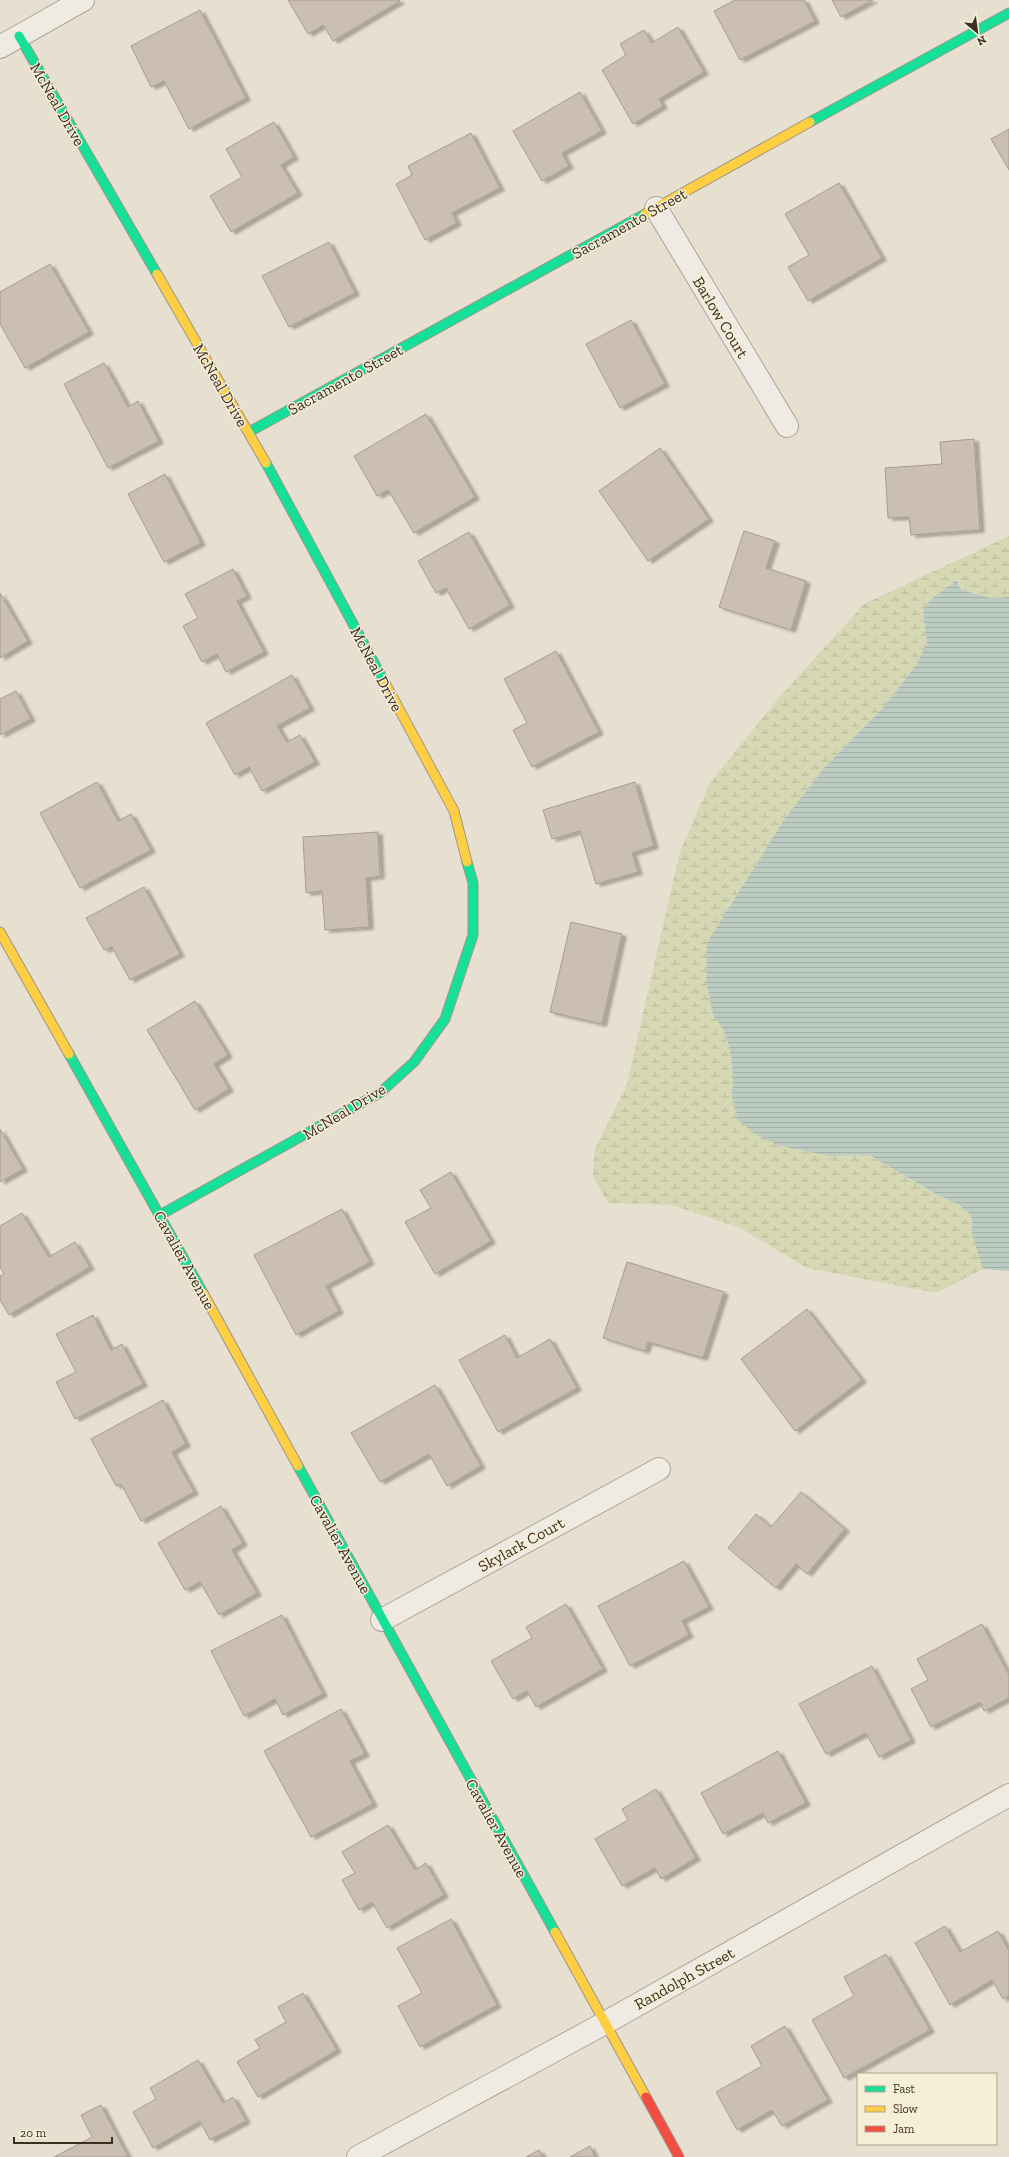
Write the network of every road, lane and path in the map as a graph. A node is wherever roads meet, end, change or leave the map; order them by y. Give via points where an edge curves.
1 (83, 0) edge
2 (1009, 13) edge
3 (19, 36) junction
4 (0, 47) edge
5 (656, 208) junction
6 (787, 426) dead end
7 (249, 432) junction
8 (0, 932) edge
9 (160, 1215) junction
10 (659, 1469) dead end
11 (382, 1620) junction
12 (1009, 1795) edge
13 (604, 2023) junction
14 (358, 2157) edge
15 (679, 2157) edge

1 - 3 street
2 - 5 street, Sacramento Street
3 - 4 street
3 - 7 street, McNeal Drive
5 - 6 street, Barlow Court
5 - 7 street, Sacramento Street
7 - 9 street, McNeal Drive via 454,811 473,883 472,935 445,1019 414,1062 381,1092
8 - 9 street, Cavalier Avenue
9 - 11 street, Cavalier Avenue
10 - 11 street, Skylark Court
11 - 13 street, Cavalier Avenue
12 - 13 street, Randolph Street
13 - 14 street, Randolph Street
13 - 15 street, Cavalier Avenue

